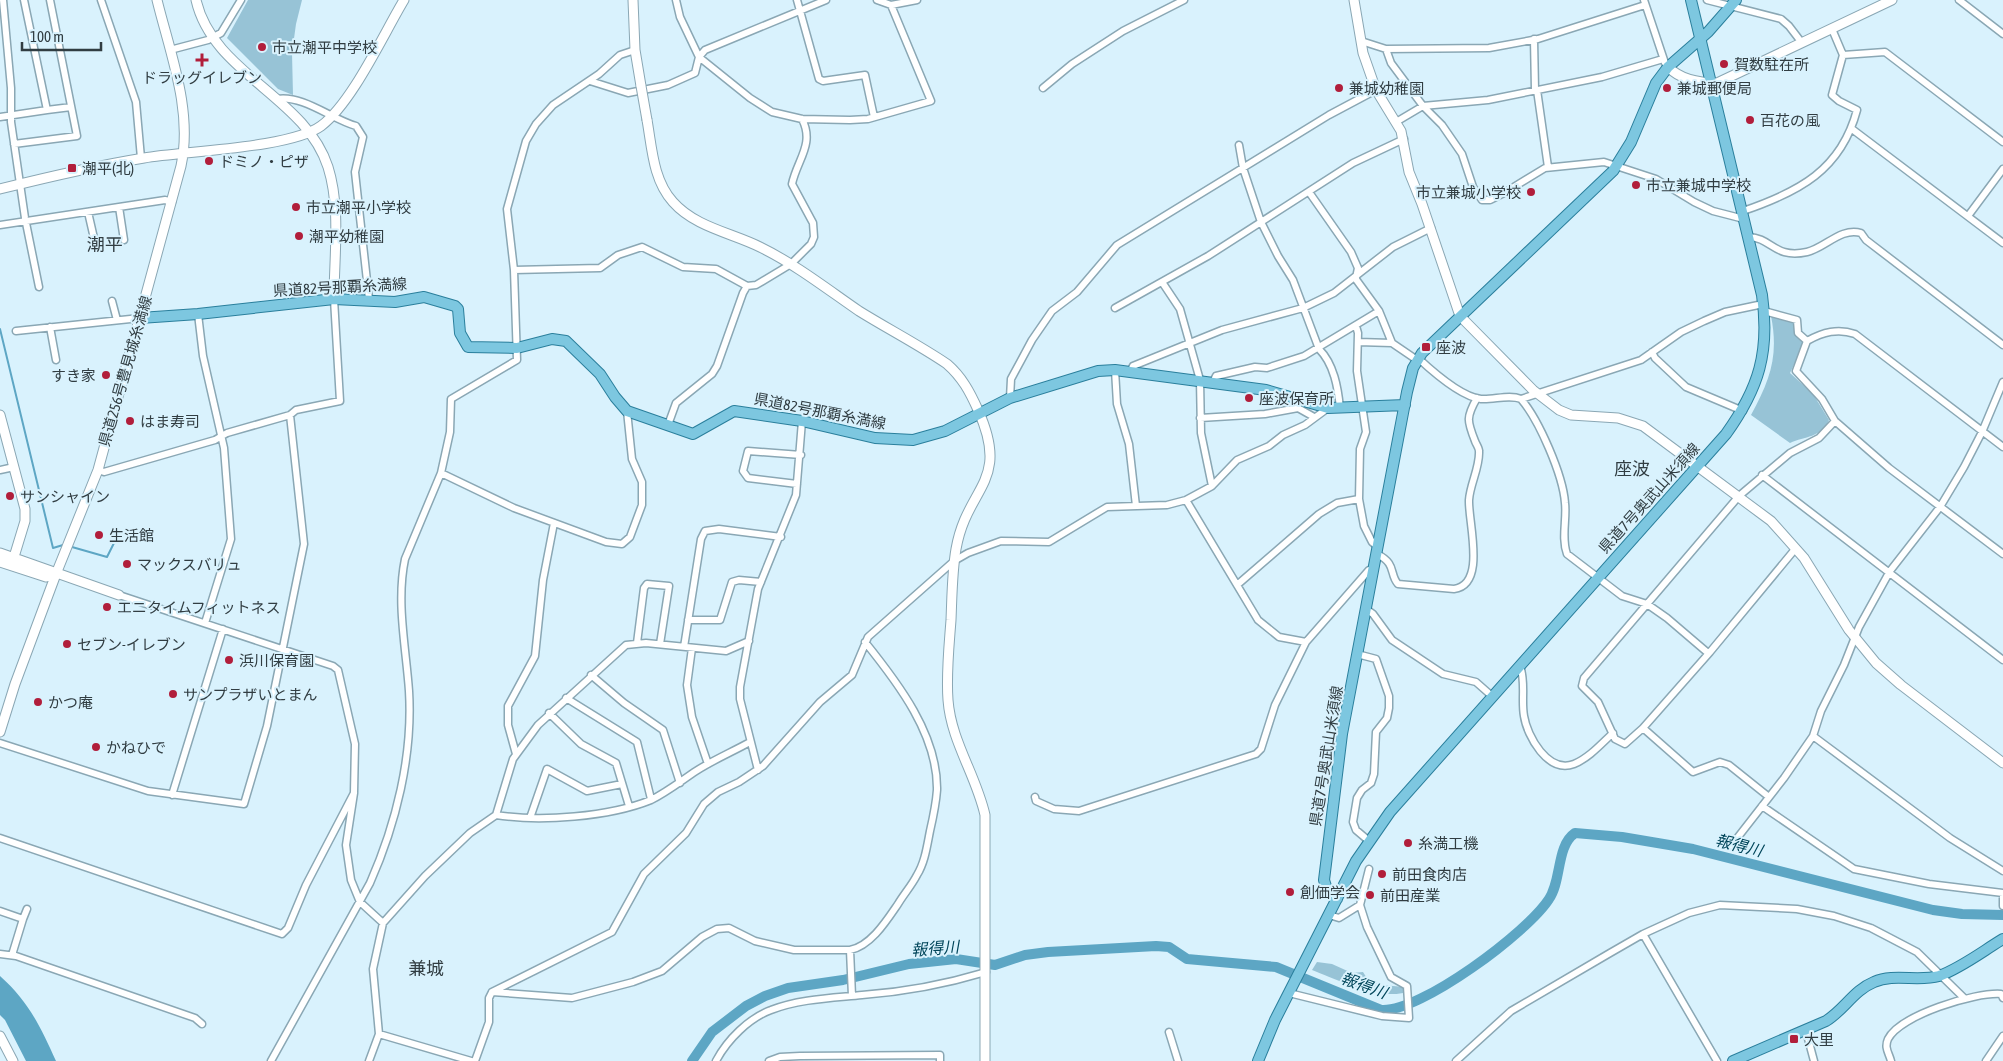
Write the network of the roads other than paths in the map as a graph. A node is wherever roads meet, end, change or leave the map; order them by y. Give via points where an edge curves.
1 (3, 0) edge
2 (24, 0) edge
3 (50, 0) edge
4 (101, 0) edge
5 (158, 0) edge
6 (196, 0) edge
7 (241, 0) edge
8 (404, 0) edge
9 (633, 0) edge
10 (676, 0) edge
11 (797, 0) edge
12 (826, 0) edge
13 (877, 0) edge
14 (917, 0) edge
15 (1184, 0) edge
16 (1354, 0) edge
17 (1690, 0) edge
18 (1707, 0) edge
19 (1892, 0) edge
20 (1959, 0) edge
21 (1645, 2) edge
22 (1734, 3) edge
23 (891, 5) junction
24 (801, 10) junction
25 (1832, 29) junction
26 (2003, 34) edge
27 (214, 38) junction
28 (1534, 39) junction
29 (1700, 40) junction
30 (1361, 41) junction
31 (1802, 43) junction
32 (1386, 48) junction
33 (170, 50) junction
34 (635, 50) junction
35 (1843, 54) junction
36 (699, 57) junction
37 (1665, 63) junction
38 (590, 81) junction
39 (1710, 83) junction
40 (1043, 88) dead end
41 (1376, 90) junction
42 (1536, 90) junction
43 (277, 99) junction
44 (1423, 106) junction
45 (71, 107) junction
46 (47, 110) junction
47 (13, 116) junction
48 (333, 116) junction
49 (0, 117) edge
50 (874, 117) junction
51 (802, 119) junction
52 (1396, 122) junction
53 (1852, 128) junction
54 (310, 132) junction
55 (1404, 139) junction
56 (2003, 142) edge
57 (14, 144) junction
58 (1239, 145) dead end
59 (184, 152) junction
60 (141, 158) junction
61 (1617, 166) junction
62 (1548, 167) junction
63 (1243, 168) junction
64 (2003, 168) edge
65 (21, 184) junction
66 (0, 189) edge
67 (1309, 192) junction
68 (172, 202) junction
69 (119, 208) junction
70 (88, 212) junction
71 (1744, 215) junction
72 (1968, 216) junction
73 (27, 221) junction
74 (1261, 222) junction
75 (0, 225) edge
76 (1431, 228) junction
77 (1749, 236) junction
78 (124, 240) dead end
79 (2003, 243) edge
80 (96, 247) dead end
81 (791, 264) junction
82 (514, 270) junction
83 (1355, 278) junction
84 (1162, 282) junction
85 (747, 286) junction
86 (39, 287) dead end
87 (334, 299) junction
88 (369, 299) junction
89 (112, 301) dead end
90 (1763, 307) junction
91 (1115, 308) dead end
92 (1304, 308) junction
93 (1379, 311) junction
94 (198, 314) junction
95 (1460, 316) junction
96 (140, 318) junction
97 (117, 320) junction
98 (1356, 326) junction
99 (50, 328) junction
100 (16, 331) dead end
101 (1807, 340) junction
102 (1358, 342) junction
103 (1392, 343) junction
104 (1188, 345) junction
105 (2003, 345) edge
106 (517, 348) junction
107 (1319, 349) junction
108 (1652, 352) junction
109 (1418, 359) junction
110 (56, 360) dead end
111 (1115, 370) junction
112 (1131, 370) junction
113 (1200, 380) junction
114 (1214, 382) junction
115 (2003, 382) edge
116 (1538, 395) junction
117 (1010, 398) junction
118 (1477, 398) junction
119 (1521, 400) junction
120 (1299, 405) junction
121 (1405, 405) junction
122 (1363, 407) junction
123 (1328, 408) junction
124 (1340, 408) junction
125 (1743, 410) junction
126 (627, 411) junction
127 (980, 414) junction
128 (0, 415) edge
129 (290, 415) junction
130 (1314, 416) junction
131 (1200, 418) junction
132 (802, 421) junction
133 (1835, 421) junction
134 (668, 425) junction
135 (1982, 432) junction
136 (221, 438) junction
137 (2003, 447) edge
138 (801, 455) junction
139 (1698, 465) junction
140 (14, 467) junction
141 (0, 470) edge
142 (98, 470) junction
143 (441, 473) junction
144 (1762, 475) junction
145 (797, 484) junction
146 (1212, 486) junction
147 (1739, 496) junction
148 (1186, 500) junction
149 (1359, 500) junction
150 (1136, 506) junction
151 (1940, 507) junction
152 (554, 523) junction
153 (781, 537) junction
154 (1796, 548) junction
155 (1378, 550) junction
156 (0, 553) edge
157 (2003, 554) edge
158 (14, 557) junction
159 (954, 561) junction
160 (0, 562) edge
161 (1374, 570) junction
162 (1890, 571) junction
163 (56, 574) junction
164 (1598, 578) junction
165 (761, 582) junction
166 (1237, 585) junction
167 (119, 595) joint
168 (1647, 604) junction
169 (1366, 609) junction
170 (688, 620) junction
171 (205, 623) junction
172 (224, 629) junction
173 (1855, 636) junction
174 (748, 641) junction
175 (865, 642) junction
176 (1306, 642) junction
177 (637, 643) junction
178 (660, 644) junction
179 (684, 647) junction
180 (692, 648) junction
181 (282, 649) junction
182 (1708, 653) junction
183 (1357, 654) junction
184 (2003, 660) edge
185 (1520, 666) junction
186 (591, 675) junction
187 (1493, 697) junction
188 (566, 698) junction
189 (550, 713) junction
190 (1643, 728) junction
191 (0, 732) edge
192 (1614, 733) junction
193 (1813, 736) junction
194 (750, 742) junction
195 (0, 743) edge
196 (516, 754) junction
197 (2003, 763) edge
198 (708, 764) junction
199 (758, 770) junction
200 (680, 783) junction
201 (622, 784) junction
202 (354, 793) junction
203 (172, 795) junction
204 (1035, 797) dead end
205 (1769, 797) junction
206 (652, 799) junction
207 (629, 806) junction
208 (1762, 806) junction
209 (496, 815) junction
210 (530, 818) junction
211 (0, 838) edge
212 (1369, 840) junction
213 (1731, 846) dead end
214 (1369, 870) dead end
215 (2003, 871) edge
216 (2003, 894) edge
217 (1337, 899) junction
218 (360, 902) junction
219 (1360, 905) junction
220 (2003, 906) edge
221 (27, 909) dead end
222 (0, 911) edge
223 (1329, 915) junction
224 (23, 919) junction
225 (383, 923) junction
226 (1643, 934) junction
227 (2003, 939) edge
228 (850, 951) junction
229 (0, 954) edge
230 (12, 955) junction
231 (986, 972) junction
232 (1940, 976) junction
233 (1290, 990) junction
234 (492, 992) junction
235 (852, 994) junction
236 (1964, 998) junction
237 (2003, 998) edge
238 (202, 1024) dead end
239 (1806, 1031) junction
240 (1169, 1032) dead end
241 (379, 1034) junction
242 (0, 1036) edge
243 (2003, 1036) edge
244 (12, 1061) edge
245 (271, 1061) edge
246 (369, 1061) edge
247 (473, 1061) edge
248 (716, 1061) edge
249 (768, 1061) edge
250 (940, 1061) edge
251 (986, 1061) edge
252 (1178, 1061) edge
253 (1258, 1061) edge
254 (1456, 1061) edge
255 (1717, 1061) edge
256 (1733, 1061) edge
257 (1814, 1061) edge
258 (1891, 1061) edge
259 (1986, 1061) edge

1 - 47 street
2 - 46 street
3 - 45 street
4 - 60 street via 136,102
5 - 33 street, 県道256号豊見城糸満線
6 - 27 street
7 - 27 street via 221,34
8 - 48 street
9 - 34 street
10 - 36 street via 680,17
11 - 24 street
12 - 24 street
13 - 23 street
14 - 23 street
15 - 40 street via 1123,31 1072,64
16 - 30 street
17 - 29 main road, 県道7号奥武山米須線
18 - 22 street
19 - 25 street
20 - 26 street
21 - 28 street via 1574,29
21 - 37 street
22 - 29 main road
22 - 31 street via 1781,19
23 - 50 street via 931,101
24 - 36 street via 705,50
24 - 50 street via 820,79 865,75
25 - 31 street
25 - 35 street
27 - 33 street
27 - 43 street
28 - 32 street via 1489,48
28 - 42 street
29 - 37 main road
29 - 39 main road, 県道7号奥武山米須線
30 - 32 street
30 - 41 street
31 - 39 street via 1725,80
32 - 44 street via 1391,63
33 - 59 street, 県道256号豊見城糸満線 via 184,112
34 - 38 street via 620,55
34 - 81 street, bridge via 659,179 664,190 681,210 694,219
35 - 53 street via 1832,95 1857,110
35 - 56 street via 1885,52
36 - 38 street via 695,73 668,85 628,93
36 - 51 street via 763,108
37 - 39 street via 1676,75
37 - 42 street
37 - 61 main road via 1631,142
38 - 82 street via 545,113 526,141 507,209
39 - 71 main road, 県道7号奥武山米須線
41 - 52 street
41 - 63 street
42 - 44 street via 1481,101
42 - 62 street
43 - 48 street via 287,98
43 - 54 street
44 - 52 street
44 - 62 street via 1442,125 1462,154 1473,187 1482,200 1504,194
45 - 46 street
45 - 57 street via 77,136
46 - 47 street
47 - 49 street
47 - 57 street
48 - 54 street
48 - 88 street via 356,126 362,137 355,172
50 - 51 street
51 - 81 street via 807,145 792,184 813,223 814,237
52 - 55 street
53 - 71 street via 1834,160 1794,190
53 - 72 street
54 - 59 street via 284,140
54 - 87 street via 328,166 332,186
55 - 67 street via 1354,163
55 - 76 street via 1409,172
57 - 65 street
58 - 63 street
59 - 60 street
59 - 68 street, 県道256号豊見城糸満線
60 - 65 street
61 - 62 street via 1604,162
61 - 71 street via 1656,179 1713,211
61 - 95 main road
63 - 74 street
63 - 117 street via 1117,245 1077,292 1052,311 1011,379
64 - 72 street
65 - 66 street
65 - 73 street
67 - 74 street
67 - 83 street via 1351,252 1358,268
68 - 69 street via 165,200
68 - 96 street, 県道256号豊見城糸満線
69 - 70 street
69 - 78 street
70 - 73 street
70 - 80 street
71 - 77 main road, 県道7号奥武山米須線
72 - 79 street
73 - 75 street
73 - 86 street
74 - 84 street
74 - 92 street via 1293,280
76 - 83 street via 1393,247
76 - 95 street
77 - 90 main road, 県道7号奥武山米須線
77 - 105 street via 1757,237 1779,252 1801,253 1816,249 1844,233 1861,233
81 - 85 street via 756,285
81 - 127 street via 947,364 969,390
82 - 85 street via 600,268 618,255 642,247 683,267 716,269
82 - 106 street
83 - 92 street
83 - 93 street
84 - 91 street
84 - 104 street via 1180,309
85 - 134 street via 717,366 712,374 676,403
87 - 88 main road, 県道82号那覇糸満線
87 - 94 main road, 県道82号那覇糸満線
87 - 129 street via 340,401 296,410
88 - 106 main road, 県道82号那覇糸満線 via 395,302 424,297 454,306 458,309 460,333 468,347
89 - 97 street
90 - 101 street via 1797,320 1798,333
90 - 108 street via 1725,312 1704,320
90 - 125 main road, 県道7号奥武山米須線 via 1765,336 1762,361
92 - 104 street via 1222,330
92 - 107 street
93 - 98 street
93 - 103 street
94 - 96 main road, 県道82号那覇糸満線
94 - 136 street via 203,356
95 - 109 main road
95 - 116 street
96 - 97 street
96 - 142 street, 県道256号豊見城糸満線
97 - 99 street
98 - 102 street
98 - 107 street
99 - 100 street
99 - 110 street
101 - 133 street via 1796,371 1822,399
101 - 135 street via 1830,332 1855,334
102 - 103 street
102 - 122 street via 1357,371
103 - 109 street
104 - 112 street via 1133,366
104 - 113 street
106 - 126 main road, 県道82号那覇糸満線 via 552,339 566,341 600,374
106 - 143 street via 514,363 451,399 450,432
107 - 114 street via 1268,368 1255,367 1216,376
107 - 124 street via 1338,386
108 - 116 street via 1641,360
108 - 125 street via 1686,387
109 - 118 street via 1450,385
109 - 121 main road, 県道7号奥武山米須線
111 - 112 main road, 県道82号那覇糸満線
111 - 117 main road, 県道82号那覇糸満線 via 1098,371
111 - 150 street via 1117,404 1129,444
112 - 113 main road, 県道82号那覇糸満線
113 - 114 main road, 県道82号那覇糸満線
113 - 131 street
114 - 120 main road, 県道82号那覇糸満線 via 1266,390
115 - 135 street
116 - 119 street
116 - 139 street via 1571,415 1635,422
117 - 127 main road, 県道82号那覇糸満線
118 - 119 street
118 - 155 street via 1468,416 1479,451 1469,500 1474,564 1468,582 1462,588 1454,589 1398,584 1390,565
119 - 164 street via 1539,426 1561,485 1565,502 1567,554
120 - 123 main road, 県道82号那覇糸満線
120 - 130 street
120 - 131 street via 1265,414
121 - 122 main road, 県道82号那覇糸満線
121 - 155 main road, 県道7号奥武山米須線
122 - 124 main road, 県道82号那覇糸満線
122 - 149 street via 1366,432 1360,449
123 - 124 main road, 県道82号那覇糸満線
123 - 130 street
125 - 139 main road, 県道7号奥武山米須線
126 - 134 main road, 県道82号那覇糸満線
126 - 152 street via 632,459 642,482 642,505 630,538 616,544
127 - 132 main road, 県道82号那覇糸満線 via 940,433 913,440 875,438
127 - 159 street via 990,442 990,468 963,524
128 - 140 street
129 - 136 street via 227,433
129 - 181 street via 304,544
130 - 146 street via 1269,446 1236,460
131 - 146 street via 1200,433
132 - 134 main road, 県道82号那覇糸満線 via 734,411 693,434
132 - 138 street
133 - 144 street via 1819,438 1790,453
133 - 151 street
135 - 137 street
135 - 151 street
136 - 142 street via 104,472
136 - 171 street via 231,539
138 - 145 street
138 - 145 street via 748,451 743,472 748,478
139 - 147 street
139 - 164 main road, 県道7号奥武山米須線
140 - 141 street
140 - 158 street via 26,514
142 - 163 street, 県道256号豊見城糸満線
143 - 152 street via 490,498
143 - 218 street via 405,559 402,574 410,740 386,843
144 - 147 street
144 - 162 street
145 - 153 street
146 - 148 street
147 - 154 street
147 - 168 street
148 - 150 street via 1166,505
148 - 166 street
149 - 155 street via 1364,526
149 - 166 street via 1337,503 1320,514
150 - 159 street via 1100,510 1049,542 1001,541
151 - 157 street
151 - 162 street
152 - 196 street via 544,572 535,656 508,706 508,725
153 - 165 street
153 - 170 street via 719,529 705,531
154 - 173 street
154 - 182 street
155 - 161 main road, 県道7号奥武山米須線
156 - 158 street
158 - 163 street via 48,568
159 - 175 street
159 - 231 street via 948,701 954,734 976,784 985,815
160 - 163 street via 46,576
161 - 169 main road, 県道7号奥武山米須線
161 - 176 street via 1369,570
162 - 173 street
162 - 184 street
163 - 167 street
163 - 191 street, 県道256号豊見城糸満線
164 - 168 street via 1629,600
164 - 185 main road, 県道7号奥武山米須線
165 - 170 street via 732,582 720,620
165 - 174 street
166 - 176 street via 1267,629 1279,636
167 - 171 street
168 - 182 street
168 - 192 street via 1582,682 1598,702
169 - 183 main road, 県道7号奥武山米須線
169 - 187 street via 1392,640 1443,674 1476,682
170 - 179 street
171 - 172 street
172 - 181 street
172 - 203 street
173 - 193 street
173 - 197 street via 1886,672
174 - 180 street via 726,651
174 - 194 street via 739,693
175 - 199 street via 852,675 820,702
175 - 228 street via 903,694 923,733 932,756 937,789 918,875 884,923 867,942
176 - 204 street via 1275,704 1261,749 1256,754 1079,812 1054,809 1036,801
177 - 178 street
177 - 178 street via 644,588 651,583 668,586
177 - 186 street via 621,648
178 - 179 street
179 - 180 street
180 - 198 street via 687,685 692,717
181 - 202 street via 338,670 354,734
181 - 203 street via 267,726 244,804
182 - 190 street
183 - 212 street via 1376,659 1389,696 1387,718 1376,732 1374,774 1357,798 1353,822 1356,830
183 - 217 main road, 県道7号奥武山米須線 via 1342,734 1324,880 1326,890
185 - 187 main road, 県道7号奥武山米須線
185 - 192 street via 1524,675 1524,715 1532,740 1546,758 1561,764 1573,764
186 - 188 street
186 - 200 street via 663,730
187 - 212 main road, 県道7号奥武山米須線
188 - 189 street
188 - 206 street via 637,742
189 - 196 street
189 - 201 street via 580,744 616,763
190 - 192 street via 1625,744 1616,739
190 - 205 street via 1693,772 1720,762 1729,765
193 - 205 street
193 - 215 street via 1950,838
194 - 198 street
194 - 199 street
195 - 203 street via 148,791
196 - 209 street
198 - 200 street
199 - 234 street via 718,792 704,804 686,833 644,874 612,932
200 - 206 street
201 - 207 street
201 - 210 street via 587,791 547,769
202 - 211 street via 314,868 288,928 282,934
202 - 218 street via 346,845 351,880
205 - 208 street
206 - 207 street
207 - 210 street via 575,816
208 - 213 street
208 - 216 street via 1854,869
209 - 210 street
209 - 225 street via 470,833 425,876
212 - 217 main road, 県道7号奥武山米須線
214 - 219 street
216 - 220 street
217 - 223 main road, 県道7号奥武山米須線
218 - 225 street
218 - 245 street
219 - 223 street via 1339,918
219 - 233 street via 1391,976 1407,986 1409,1018 1382,1016
221 - 224 street
222 - 224 street
223 - 233 main road, 県道7号奥武山米須線
224 - 230 street
225 - 241 street via 373,969
226 - 232 street via 1689,913 1711,907 1740,905 1797,909 1834,916 1881,932 1917,952
226 - 254 street via 1511,1011
226 - 255 street
227 - 232 main road
228 - 234 street via 794,950 763,943 729,928 716,929 662,971 633,982 572,998
228 - 235 street
229 - 230 street
230 - 238 street via 195,1018
231 - 235 street via 943,984
231 - 251 street
232 - 236 street
232 - 239 main road via 1872,982 1834,1017
233 - 253 main road, 県道7号奥武山米須線
234 - 247 street via 488,998 488,1022
235 - 248 street via 784,1006 760,1015 738,1033
236 - 237 street via 1989,993 2001,994
236 - 258 street via 1919,1016 1895,1031 1887,1041 1886,1051
239 - 256 main road
239 - 257 street
240 - 252 street
241 - 246 street
241 - 247 street
242 - 244 street
243 - 259 street
249 - 250 street via 780,1057 838,1056 940,1056

